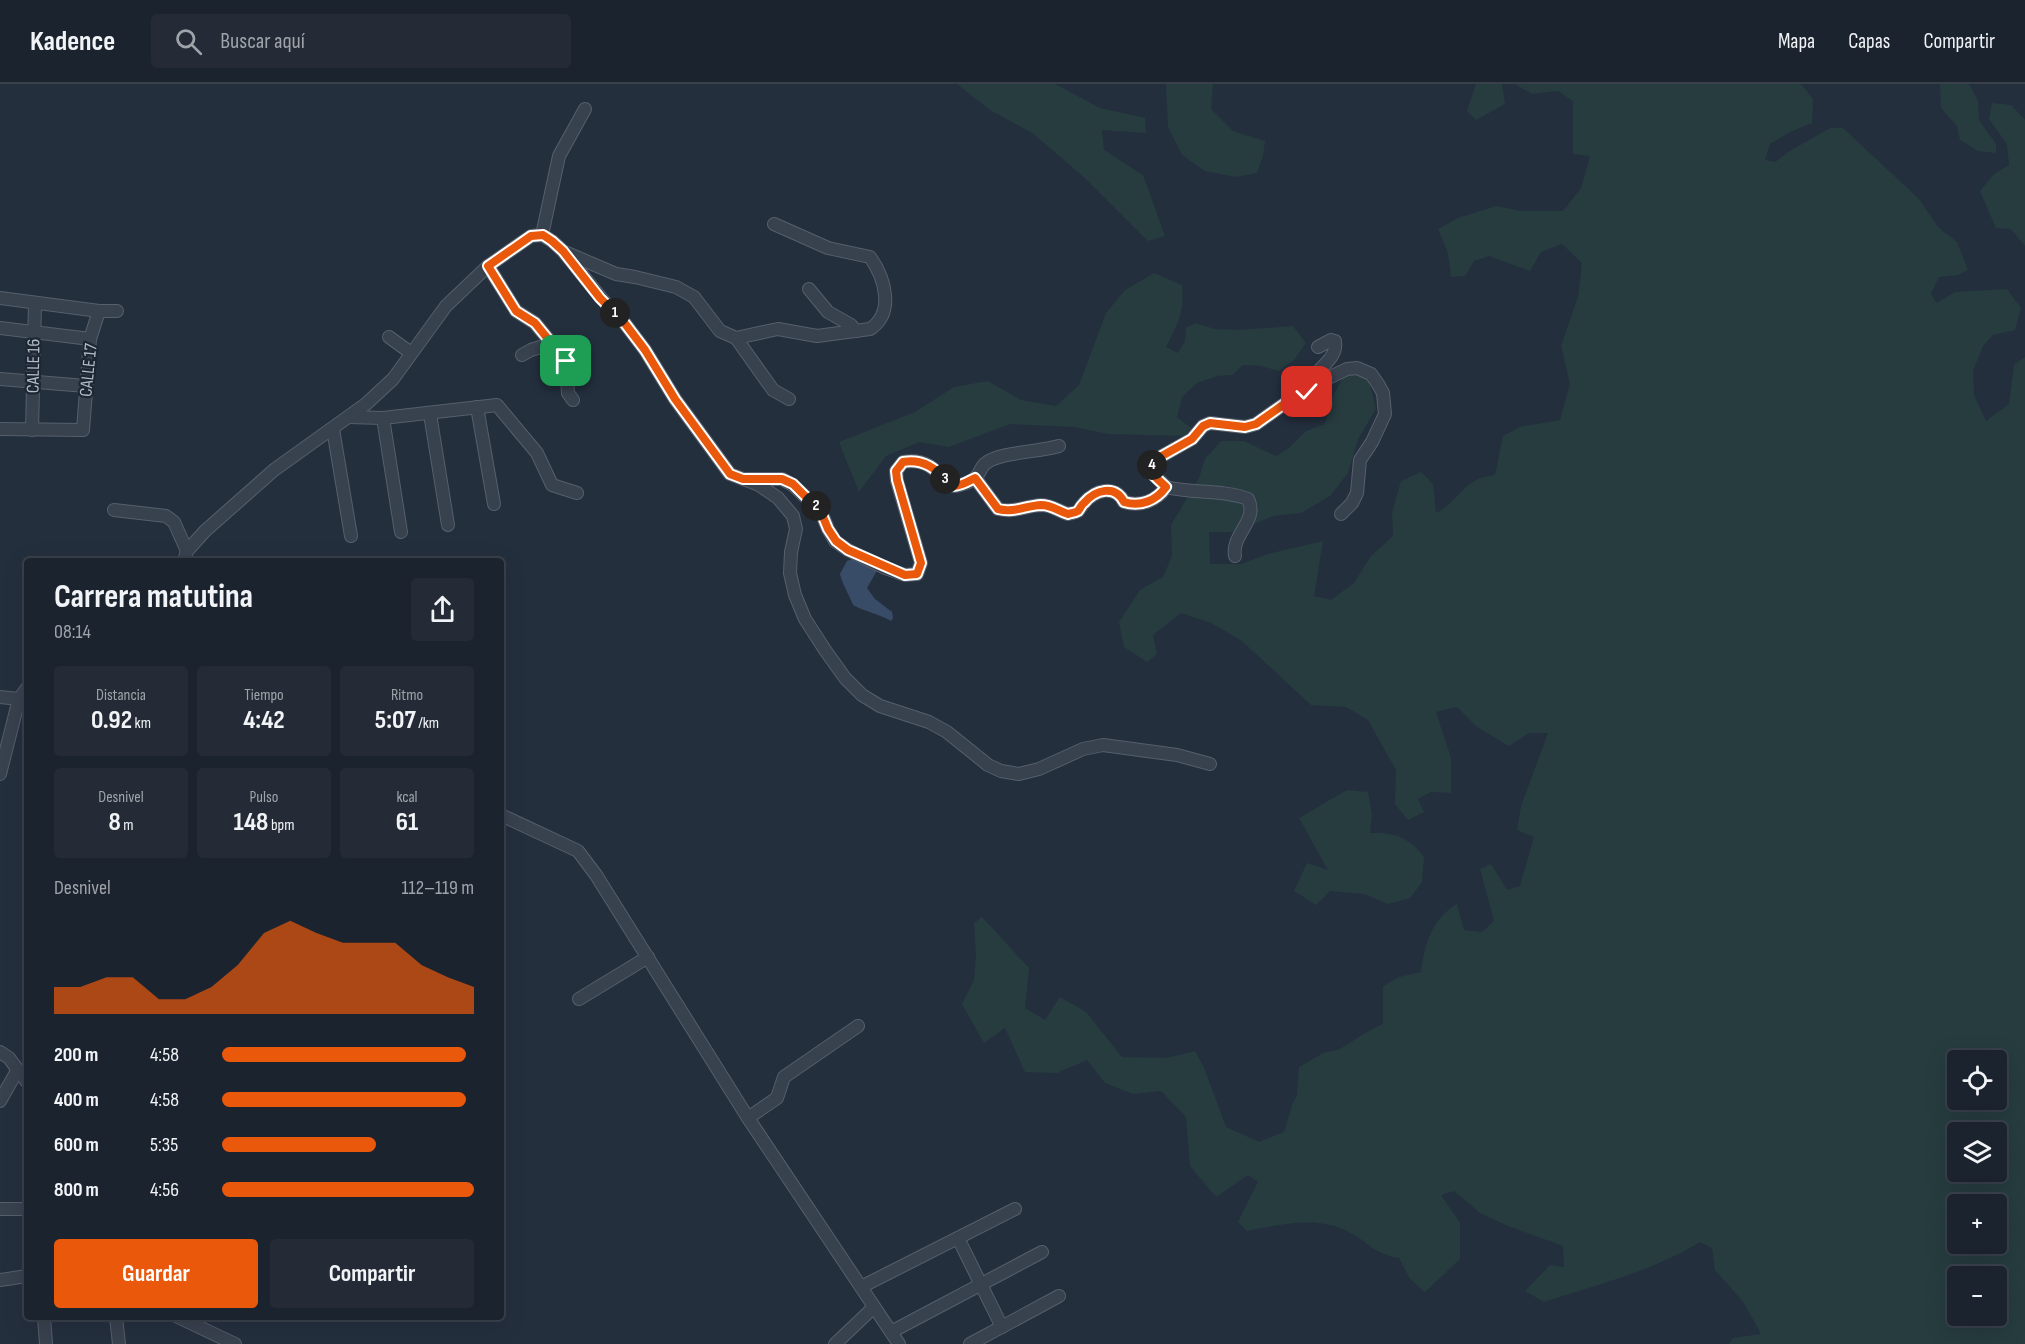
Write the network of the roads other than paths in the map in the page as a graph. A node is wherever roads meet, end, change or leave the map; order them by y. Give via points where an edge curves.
1 (585, 109) dead end
2 (774, 224) dead end
3 (543, 235) junction
4 (563, 251) junction
5 (488, 266) junction
6 (809, 289) dead end
7 (0, 298) edge
8 (35, 303) junction
9 (99, 311) junction
10 (117, 311) dead end
11 (0, 328) edge
12 (856, 331) junction
13 (34, 333) junction
14 (389, 337) dead end
15 (736, 338) junction
16 (90, 339) junction
17 (553, 343) junction
18 (1318, 346) dead end
19 (411, 353) junction
20 (522, 355) dead end
21 (0, 379) edge
22 (33, 382) junction
23 (86, 386) junction
24 (1307, 392) junction
25 (789, 399) dead end
26 (573, 400) dead end
27 (477, 407) junction
28 (430, 414) junction
29 (350, 417) junction
30 (383, 418) junction
31 (0, 429) edge
32 (333, 429) junction
33 (32, 430) junction
34 (1059, 446) dead end
35 (975, 478) junction
36 (743, 479) junction
37 (1166, 487) junction
38 (577, 493) dead end
39 (494, 504) dead end
40 (114, 510) dead end
41 (1341, 514) dead end
42 (448, 525) dead end
43 (401, 532) dead end
44 (351, 536) dead end
45 (186, 556) edge
46 (1235, 556) dead end
47 (24, 692) edge
48 (0, 697) edge
49 (19, 699) junction
50 (1210, 764) dead end
51 (0, 774) edge
52 (504, 816) edge
53 (648, 957) junction
54 (579, 999) dead end
55 (858, 1026) dead end
56 (0, 1052) edge
57 (17, 1071) junction
58 (24, 1079) edge
59 (0, 1101) edge
60 (748, 1118) junction
61 (0, 1209) edge
62 (24, 1209) edge
63 (1015, 1209) dead end
64 (958, 1238) junction
65 (1042, 1252) dead end
66 (24, 1276) edge
67 (0, 1280) edge
68 (982, 1284) junction
69 (861, 1287) junction
70 (1059, 1296) dead end
71 (874, 1307) junction
72 (44, 1320) edge
73 (116, 1320) edge
74 (184, 1320) edge
75 (1002, 1327) junction
76 (891, 1332) junction
77 (230, 1343) edge
78 (46, 1344) edge
79 (119, 1344) edge
80 (835, 1344) edge
81 (899, 1344) edge
82 (970, 1344) edge

1 - 3 street via 559,156
2 - 12 street via 828,248 870,257 882,276 883,317 870,330
3 - 4 street
3 - 5 street via 531,236
4 - 15 street via 616,274 676,287 694,297 720,331
4 - 36 street via 645,350 719,461 730,474
5 - 17 street via 516,311 535,323
5 - 19 street via 446,306
6 - 12 street via 828,312
7 - 8 street
8 - 9 street
8 - 13 street, CALLE 16
9 - 10 street
9 - 16 street, CALLE 17
11 - 13 street
12 - 15 street via 817,336 778,329
13 - 16 street
13 - 22 street, CALLE 16
14 - 19 street
15 - 25 street via 773,390
16 - 23 street, CALLE 17
17 - 20 street
17 - 26 street via 566,361 568,393
18 - 24 street via 1331,340 1336,345
19 - 29 street via 393,379
21 - 22 street
22 - 23 street
22 - 33 street, CALLE 16
23 - 33 street, CALLE 17 via 83,430
24 - 37 street via 1256,424 1203,426 1192,439 1152,465 1150,472
24 - 41 street via 1347,369 1357,368 1371,374 1383,393 1385,414 1360,460 1357,493
27 - 28 street
27 - 38 street via 496,405 537,453 552,485
27 - 39 street
28 - 30 street
28 - 42 street
29 - 30 street
29 - 32 street
30 - 43 street
31 - 33 street
32 - 44 street
32 - 45 street via 274,470 205,531
34 - 35 street via 986,462
35 - 36 street via 949,485 925,462 911,460 903,462 896,471 921,563 917,574 905,575 836,541 821,512 793,484 782,479
35 - 37 street via 998,509 1009,512 1040,505 1068,514 1078,511 1100,491 1113,490 1124,502 1142,503 1153,500
36 - 50 street via 778,498 793,516 796,529 790,573 805,619 845,678 880,706 929,722 1001,771 1019,774 1103,745 1177,755
37 - 46 street via 1222,492 1248,499 1250,514 1235,543
40 - 45 street via 166,516 174,522
47 - 49 street
48 - 49 street
49 - 51 street
52 - 53 street via 578,851
53 - 54 street
53 - 60 street
55 - 60 street via 784,1077 777,1098
56 - 57 street
57 - 58 street
57 - 59 street
60 - 69 street
61 - 62 street
63 - 64 street
64 - 68 street
64 - 69 street
65 - 68 street
66 - 67 street
68 - 75 street
68 - 76 street
69 - 71 street
70 - 75 street
71 - 76 street
71 - 80 street
72 - 78 street
73 - 79 street
74 - 77 street
75 - 82 street
76 - 81 street

